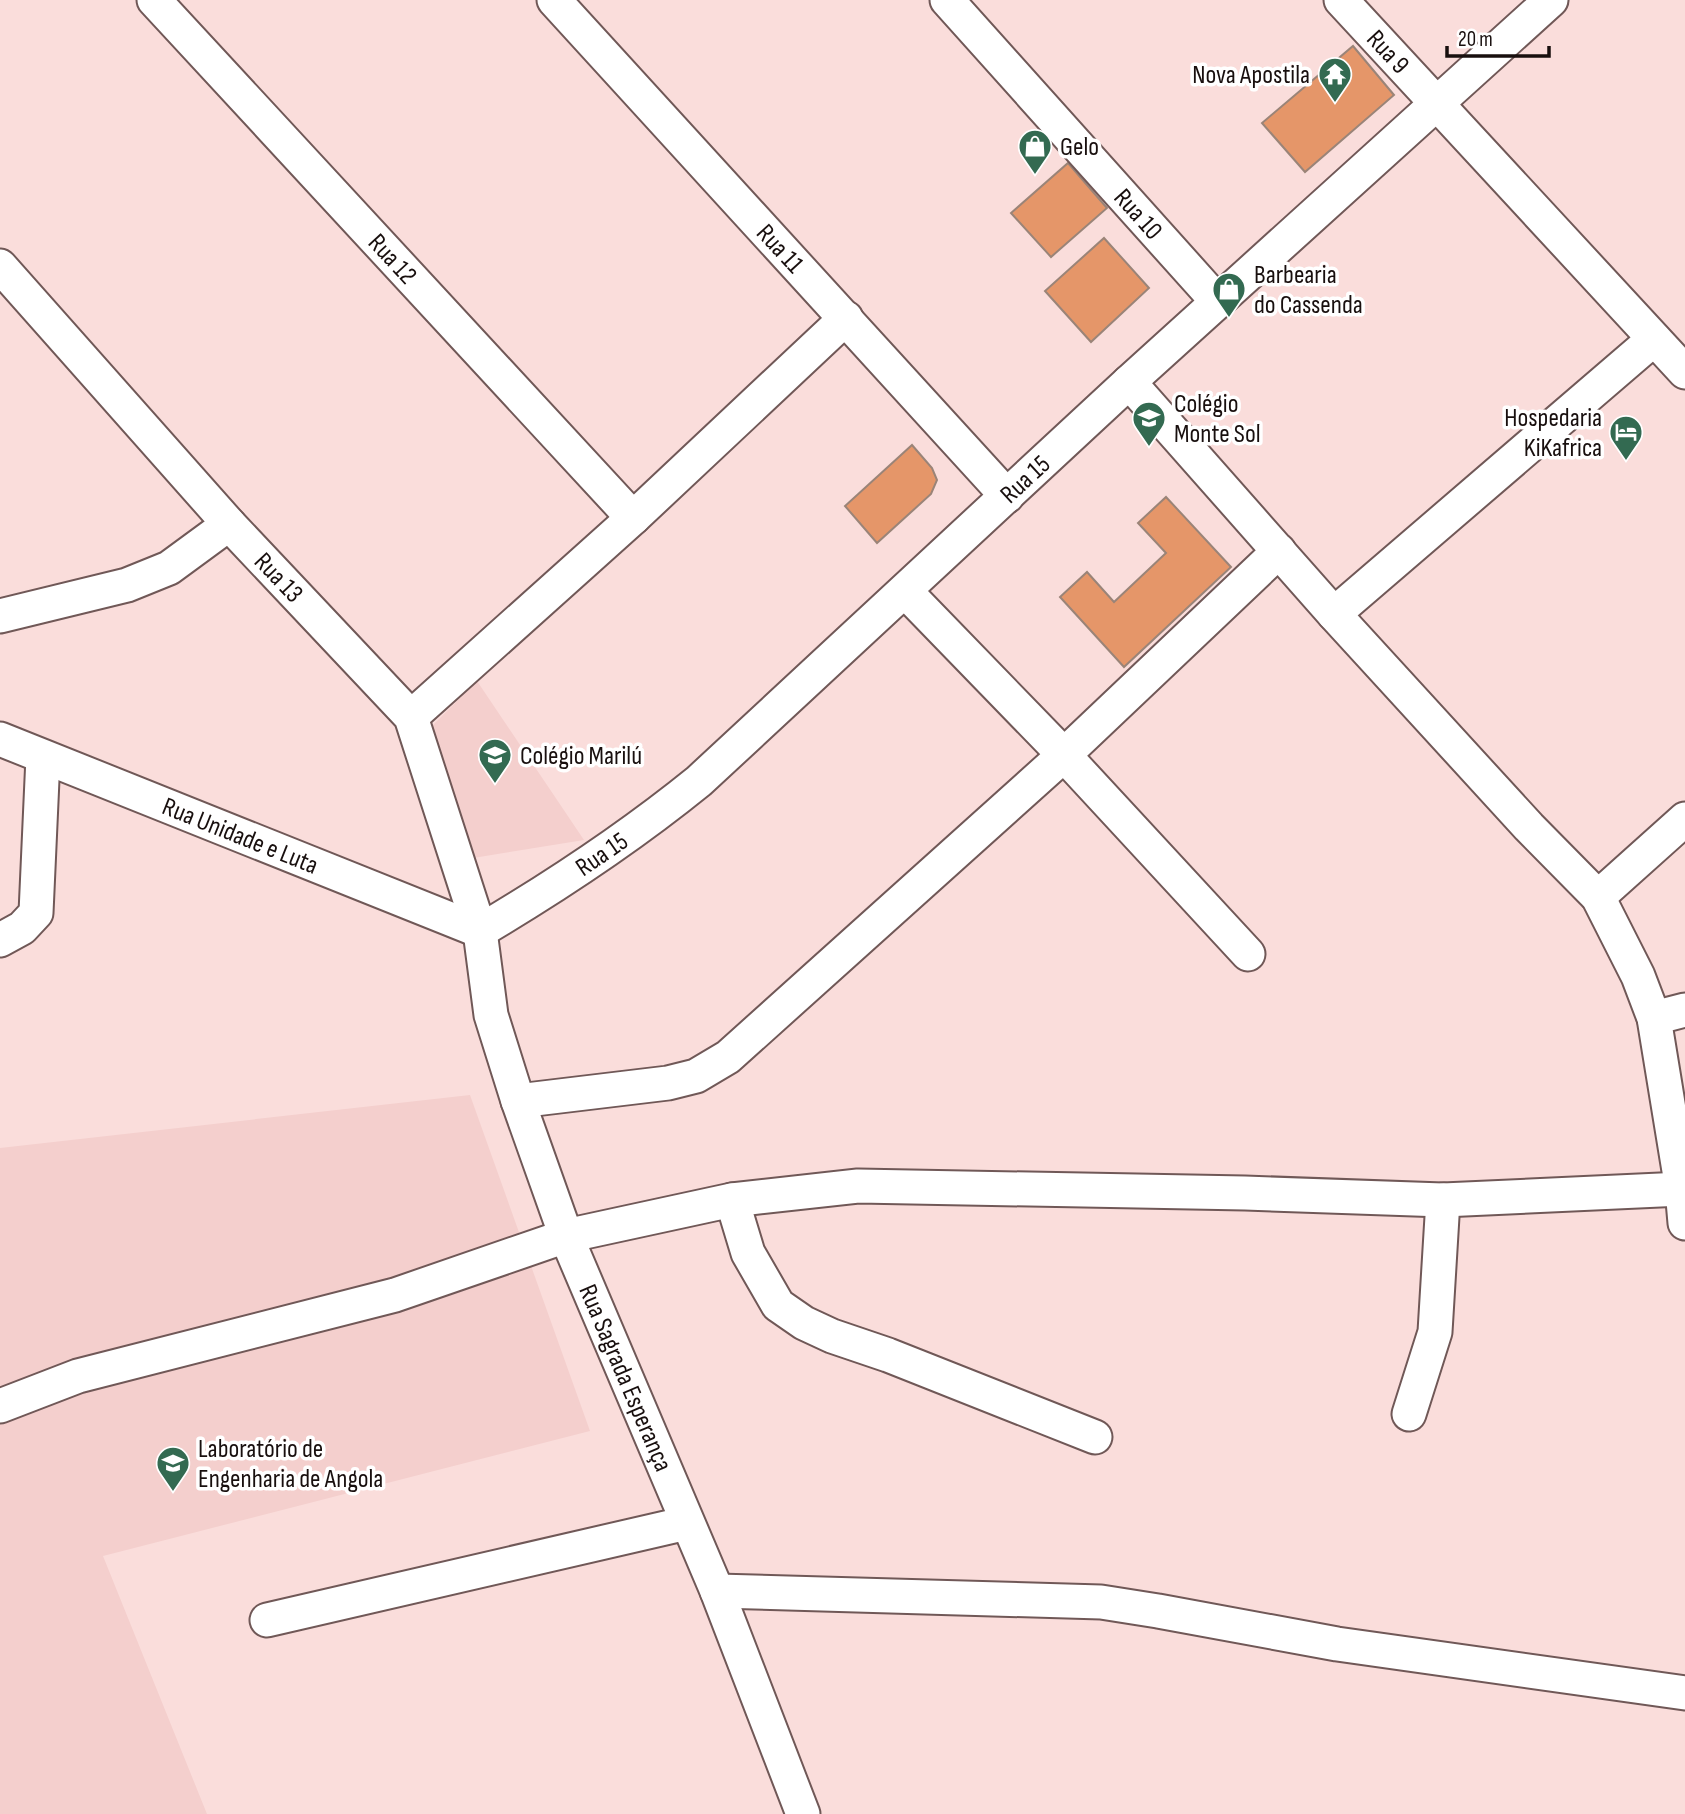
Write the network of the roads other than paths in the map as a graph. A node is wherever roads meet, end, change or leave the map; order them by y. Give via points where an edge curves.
1 (154, 0) edge
2 (947, 0) edge
3 (1341, 0) edge
4 (1551, 0) edge
5 (570, 5) edge
6 (1437, 103) junction
7 (0, 266) edge
8 (1217, 302) junction
9 (846, 318) junction
10 (1654, 339) junction
11 (1685, 372) edge
12 (1129, 382) junction
13 (1007, 496) junction
14 (633, 518) junction
15 (229, 524) junction
16 (1279, 551) junction
17 (905, 591) junction
18 (1334, 614) junction
19 (0, 616) edge
20 (411, 717) junction
21 (0, 739) edge
22 (1063, 755) junction
23 (43, 757) junction
24 (1685, 819) edge
25 (1598, 897) junction
26 (480, 931) junction
27 (0, 940) edge
28 (1248, 954) dead end
29 (1670, 1014) edge
30 (518, 1101) junction
31 (1682, 1189) junction
32 (732, 1200) junction
33 (1443, 1200) junction
34 (1685, 1223) edge
35 (566, 1236) junction
36 (0, 1406) edge
37 (1409, 1414) dead end
38 (1095, 1437) dead end
39 (687, 1523) junction
40 (717, 1591) junction
41 (267, 1620) dead end
42 (1685, 1693) edge
43 (803, 1814) edge

1 - 14 street, Rua 12
2 - 8 street, Rua 10
3 - 6 street, Rua 9
4 - 6 street, Rua 15
5 - 9 street, Rua 11
6 - 8 street, Rua 15
6 - 10 street, Rua 9
7 - 15 street, Rua 13
8 - 12 street, Rua 15
9 - 13 street, Rua 11
9 - 14 street
10 - 11 street, Rua 9
10 - 18 street
12 - 13 street, Rua 15
12 - 16 street
13 - 17 street, Rua 15
14 - 20 street
15 - 19 street via 169,568 127,585
15 - 20 street, Rua 13
16 - 18 street
16 - 22 street
17 - 22 street
17 - 26 street, Rua 15 via 689,789 592,862
18 - 25 street
20 - 26 street, Rua 13
21 - 23 street, Rua Unidade e Luta
22 - 28 street
22 - 30 street via 728,1057 696,1076 668,1083
23 - 26 street, Rua Unidade e Luta
23 - 27 street via 36,913 22,928
24 - 25 street
25 - 29 street via 1638,976
26 - 30 street, Rua Sagrada Esperança via 491,1015
29 - 31 street
30 - 35 street, Rua Sagrada Esperança
31 - 33 street
31 - 34 street
32 - 33 street via 858,1186
32 - 35 street
32 - 38 street via 748,1253 778,1305 804,1323
33 - 37 street via 1435,1332
35 - 36 street via 395,1295 78,1376
35 - 39 street, Rua Sagrada Esperança
39 - 40 street, Rua Sagrada Esperança
39 - 41 street
40 - 42 street via 1101,1602 1337,1644
40 - 43 street, Rua Sagrada Esperança

